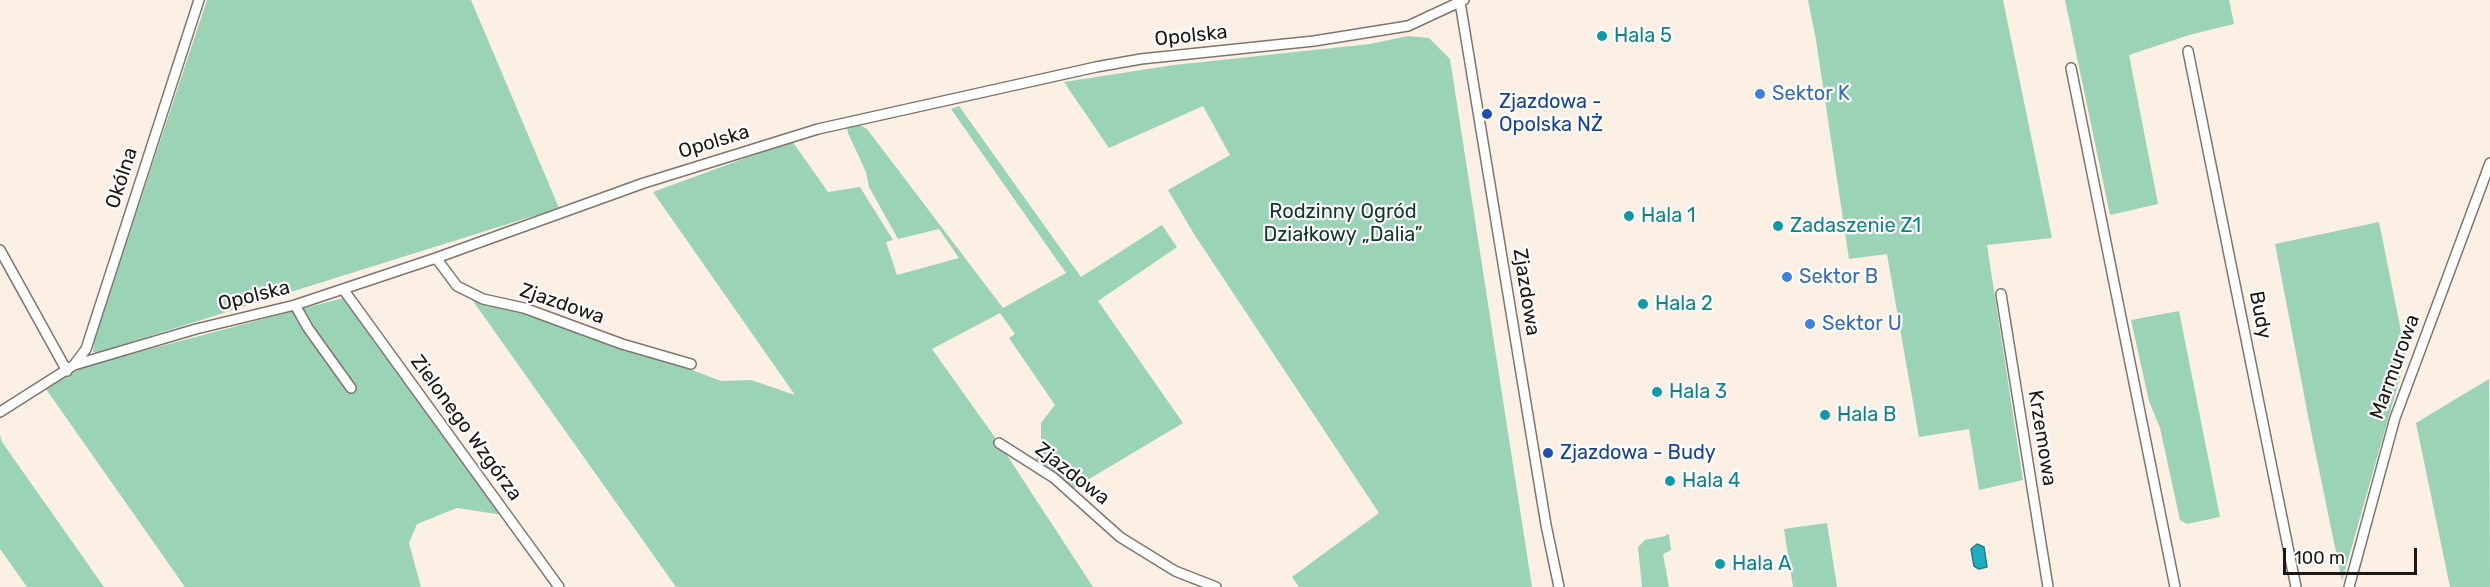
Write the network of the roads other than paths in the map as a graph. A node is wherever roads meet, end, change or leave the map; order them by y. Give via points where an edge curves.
1 (200, 0) edge
2 (1462, 1) edge
3 (2188, 51) dead end
4 (2071, 68) dead end
5 (2490, 163) edge
6 (0, 250) edge
7 (436, 258) junction
8 (343, 289) junction
9 (2001, 294) dead end
10 (295, 305) junction
11 (691, 364) dead end
12 (70, 368) junction
13 (351, 388) dead end
14 (0, 412) edge
15 (999, 443) dead end
16 (559, 587) edge
17 (1215, 587) edge
18 (1559, 587) edge
19 (2048, 587) edge
20 (2175, 587) edge
21 (2296, 587) edge
22 (2349, 587) edge

1 - 12 street, Okólna via 86,348
2 - 7 street, Opolska via 1408,26 1314,41 1141,59 818,129 644,183
2 - 18 street, Zjazdowa
3 - 21 street, Budy
4 - 20 street
5 - 22 street, Marmurowa via 2395,418
6 - 12 street
7 - 8 street, Opolska
7 - 11 street, Zjazdowa via 457,286 483,299 524,308
8 - 10 street, Opolska
8 - 16 street, Zielonego Wzgórza
9 - 19 street, Krzemowa
10 - 12 street, Opolska via 196,329
10 - 13 street
12 - 14 street, Opolska
15 - 17 street, Zjazdowa via 1054,478 1120,537 1175,571

